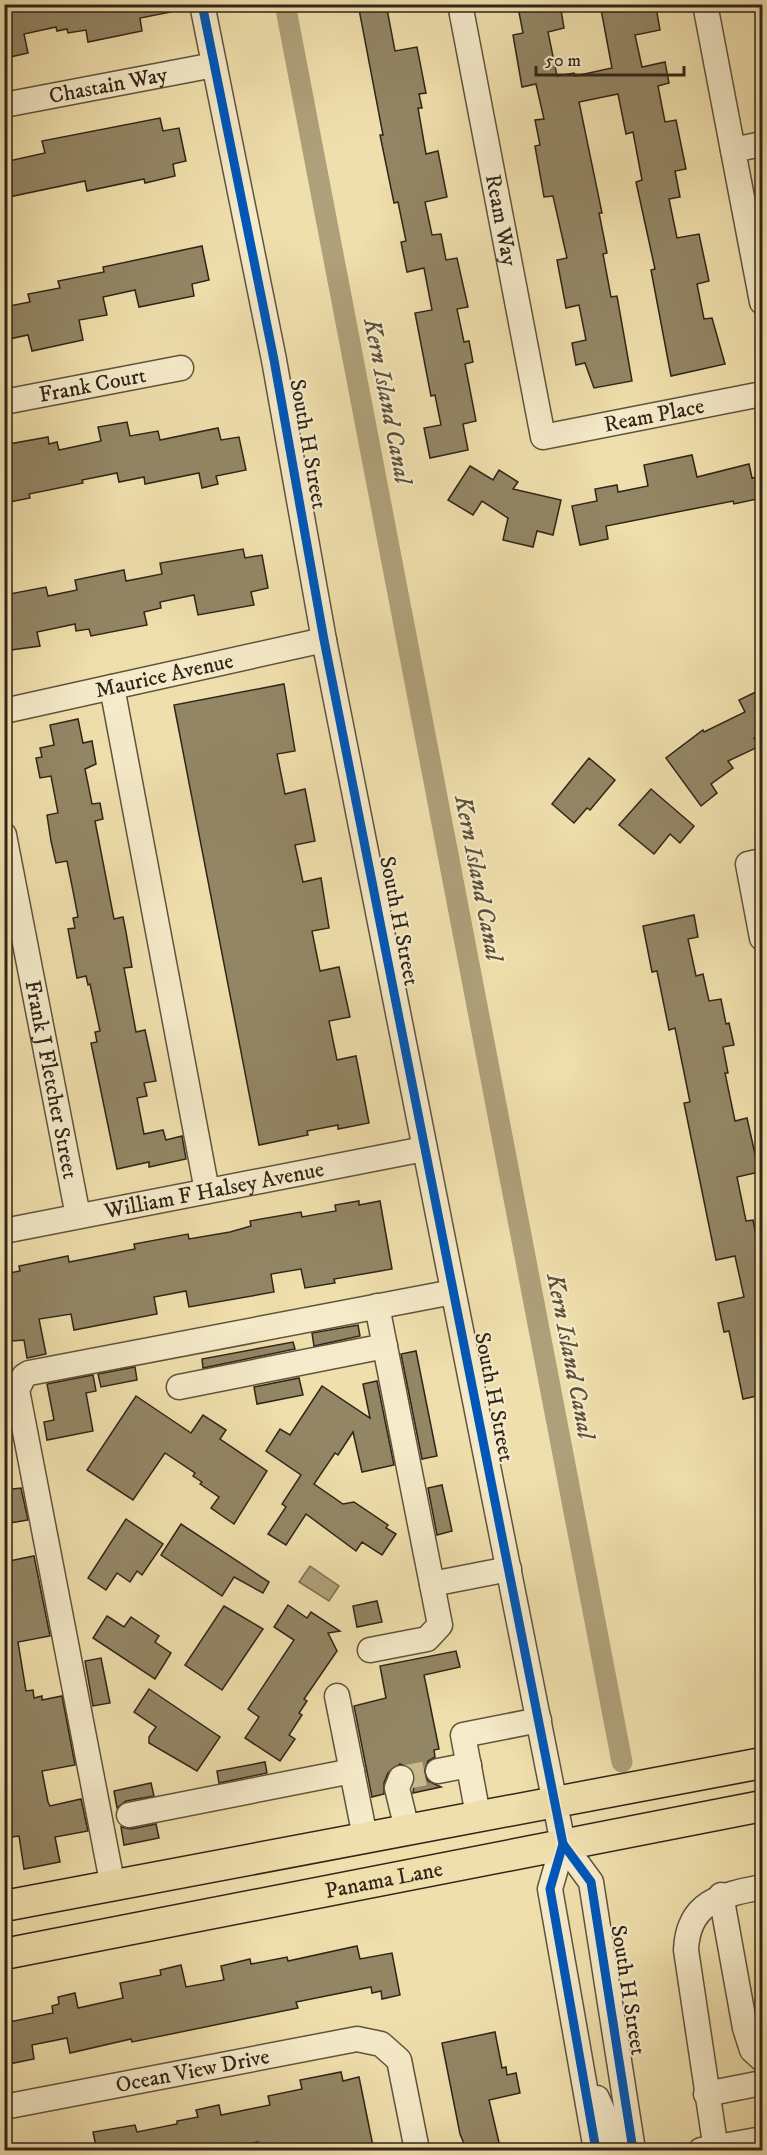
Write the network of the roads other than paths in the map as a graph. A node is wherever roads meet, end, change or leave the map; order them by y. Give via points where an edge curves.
1 (202, 4) edge
2 (460, 4) edge
3 (705, 4) edge
4 (214, 65) junction
5 (4, 105) edge
6 (762, 144) edge
7 (733, 150) junction
8 (762, 302) edge
9 (181, 368) dead end
10 (762, 394) edge
11 (4, 402) edge
12 (543, 437) joint
13 (324, 640) junction
14 (112, 687) junction
15 (4, 711) edge
16 (4, 836) edge
17 (755, 862) edge
18 (762, 938) edge
19 (424, 1149) junction
20 (207, 1191) junction
21 (78, 1216) junction
22 (4, 1231) edge
23 (453, 1292) junction
24 (377, 1306) junction
25 (385, 1346) junction
26 (179, 1387) dead end
27 (509, 1569) junction
28 (432, 1584) junction
29 (370, 1650) dead end
30 (337, 1696) dead end
31 (539, 1720) junction
32 (762, 1763) edge
33 (469, 1765) junction
34 (438, 1771) tunnel mouth
35 (352, 1772) junction
36 (401, 1778) dead end
37 (554, 1802) junction
38 (762, 1806) edge
39 (129, 1815) dead end
40 (478, 1815) junction
41 (407, 1829) junction
42 (365, 1836) junction
43 (563, 1844) junction
44 (113, 1887) junction
45 (762, 1887) edge
46 (721, 1895) junction
47 (4, 1906) edge
48 (4, 1954) edge
49 (755, 2038) edge
50 (578, 2048) junction
51 (762, 2059) edge
52 (762, 2083) edge
53 (706, 2094) junction
54 (4, 2107) edge
55 (762, 2139) edge
56 (711, 2150) edge
57 (417, 2151) edge
58 (596, 2151) edge
59 (620, 2151) edge
60 (633, 2151) edge

1 - 4 street, South H Street
2 - 12 street, Ream Way
3 - 7 street
4 - 5 street, Chastain Way
4 - 13 street, South H Street via 274,360
6 - 7 street
7 - 8 street
9 - 11 street, Frank Court
10 - 12 street, Ream Place
13 - 14 street, Maurice Avenue
13 - 19 street, South H Street
14 - 15 street, Maurice Avenue
14 - 20 street
16 - 21 street, Frank J Fletcher Street
17 - 18 street
19 - 20 street, William F Halsey Avenue
19 - 23 street, South H Street
20 - 21 street, William F Halsey Avenue
21 - 22 street, William F Halsey Avenue
23 - 24 street
23 - 27 street, South H Street
24 - 25 street
24 - 44 street via 30,1373 19,1383 17,1390
25 - 26 street
25 - 28 street
27 - 28 street
27 - 31 street, South H Street
28 - 29 street via 440,1625 435,1631 427,1639
30 - 35 street
31 - 33 street via 463,1735
31 - 37 street, South H Street
32 - 37 main road, Panama Lane
33 - 34 street
33 - 40 street
35 - 39 street
35 - 42 street
36 - 41 street via 397,1788
37 - 40 main road, Panama Lane
37 - 43 street, South H Street
38 - 43 main road, Panama Lane
40 - 41 main road, Panama Lane
41 - 42 main road, Panama Lane
42 - 44 main road, Panama Lane
43 - 48 main road, Panama Lane
43 - 50 street, South H Street via 550,1888
43 - 60 street, South H Street via 591,1882
44 - 47 main road, Panama Lane
45 - 46 street
46 - 49 street
46 - 53 street via 702,1908 687,1931 686,1950
49 - 51 street via 752,2050
50 - 58 street, South H Street
50 - 59 street
52 - 53 street
53 - 56 street
54 - 57 street, Ocean View Drive via 357,2039 381,2044 399,2060
55 - 56 street

